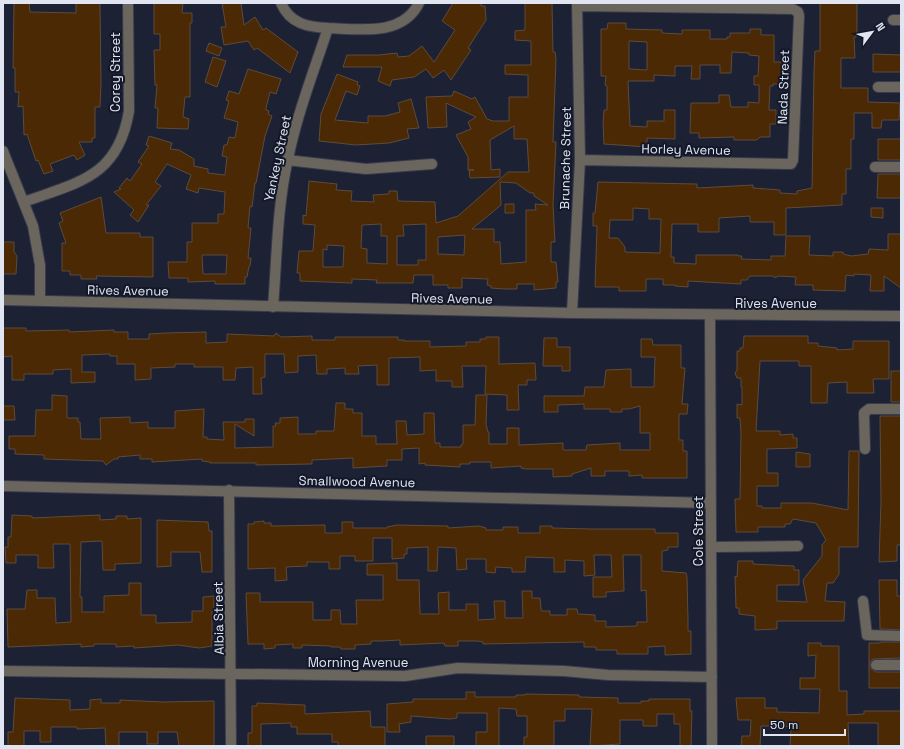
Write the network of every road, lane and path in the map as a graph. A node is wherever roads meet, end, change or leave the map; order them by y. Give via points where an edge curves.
1 (128, 3) edge
2 (281, 3) edge
3 (419, 3) edge
4 (577, 5) edge
5 (328, 28) junction
6 (878, 87) dead end
7 (901, 87) edge
8 (3, 151) edge
9 (287, 160) junction
10 (580, 160) junction
11 (792, 162) joint
12 (432, 164) dead end
13 (875, 167) dead end
14 (901, 167) edge
15 (24, 202) junction
16 (3, 300) edge
17 (40, 301) junction
18 (273, 307) junction
19 (572, 313) junction
20 (710, 315) junction
21 (901, 316) edge
22 (901, 409) edge
23 (865, 449) dead end
24 (3, 486) edge
25 (229, 490) junction
26 (711, 503) junction
27 (711, 546) junction
28 (798, 546) dead end
29 (864, 601) dead end
30 (901, 636) edge
31 (876, 665) dead end
32 (901, 665) edge
33 (3, 671) edge
34 (232, 674) junction
35 (712, 677) junction
36 (231, 746) edge
37 (712, 746) edge

1 - 15 street, Corey Street via 130,111 120,144 111,159 99,171 79,182
2 - 5 street via 288,14 301,24
3 - 5 street via 416,10 392,26 372,30
4 - 10 street, Brunache Street
4 - 11 street, Nada Street via 793,9 798,12
5 - 9 street, Yankey Street via 294,130
6 - 7 street
8 - 15 street
9 - 12 street via 366,169
9 - 18 street, Yankey Street via 278,225
10 - 11 street, Horley Avenue via 789,164
10 - 19 street, Brunache Street
13 - 14 street
15 - 17 street via 38,245
16 - 17 street, Rives Avenue
17 - 18 street, Rives Avenue
18 - 19 street, Rives Avenue
19 - 20 street, Rives Avenue
20 - 21 street, Rives Avenue
20 - 26 street, Cole Street
22 - 23 street via 870,410 864,413
24 - 25 street, Smallwood Avenue
25 - 26 street, Smallwood Avenue
25 - 34 street, Albia Street
26 - 27 street, Cole Street
27 - 28 street
27 - 35 street, Cole Street
29 - 30 street via 867,635
31 - 32 street
33 - 34 street, Morning Avenue
34 - 35 street, Morning Avenue via 406,676 458,668
34 - 36 street, Albia Street
35 - 37 street, Cole Street

